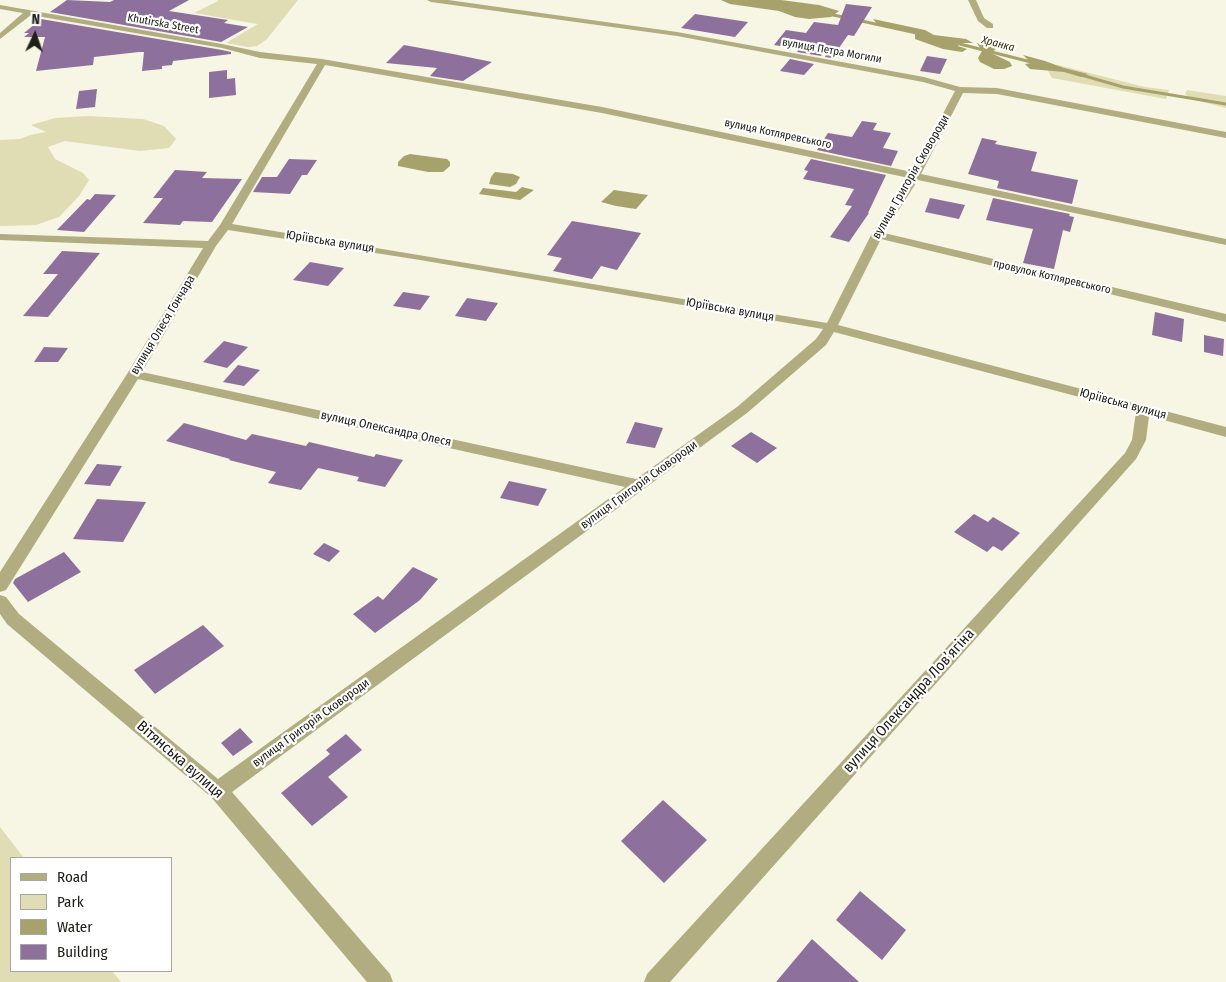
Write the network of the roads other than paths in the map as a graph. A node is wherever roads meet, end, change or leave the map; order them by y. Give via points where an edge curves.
1 (432, 0) edge
2 (972, 0) edge
3 (0, 7) edge
4 (30, 12) junction
5 (990, 26) dead end
6 (0, 37) edge
7 (322, 62) junction
8 (960, 90) junction
9 (1226, 135) edge
10 (915, 176) junction
11 (0, 223) edge
12 (226, 226) junction
13 (877, 235) junction
14 (1, 239) edge
15 (1226, 242) edge
16 (211, 245) junction
17 (1226, 318) edge
18 (831, 327) junction
19 (134, 374) junction
20 (1143, 409) junction
21 (1226, 432) edge
22 (639, 484) junction
23 (0, 586) edge
24 (0, 602) edge
25 (7, 618) edge
26 (218, 791) junction
27 (382, 982) edge
28 (655, 982) edge

1 - 8 street, вулиця Петра Могили via 676,34 924,80
2 - 5 street via 981,19
3 - 4 street, Khutirska Street
4 - 6 street
4 - 7 street, Khutirska Street via 260,55
7 - 10 street, вулиця Котляревського via 602,110
7 - 12 street, вулиця Олеся Гончара
8 - 9 street, вулиця Петра Могили via 997,92
8 - 10 street, вулиця Григорія Сковороди
10 - 13 street, вулиця Григорія Сковороди
10 - 15 street, вулиця Котляревського
11 - 14 street
12 - 16 street, вулиця Олеся Гончара
12 - 18 street, Юріївська вулиця
13 - 17 street, провулок Котляревського
13 - 18 street, вулиця Григорія Сковороди
14 - 16 street
16 - 19 street, вулиця Олеся Гончара
18 - 20 street, Юріївська вулиця
18 - 22 street, вулиця Григорія Сковороди via 821,342 742,410
19 - 22 street, вулиця Олександра Олеся
19 - 23 street, вулиця Олеся Гончара
20 - 21 street, Юріївська вулиця
20 - 28 street, вулиця Олександра Ловʼягіна via 1139,440 1131,456
22 - 26 street, вулиця Григорія Сковороди
24 - 25 street, Вітянська вулиця
25 - 26 street, Вітянська вулиця
26 - 27 street, Вітянська вулиця

